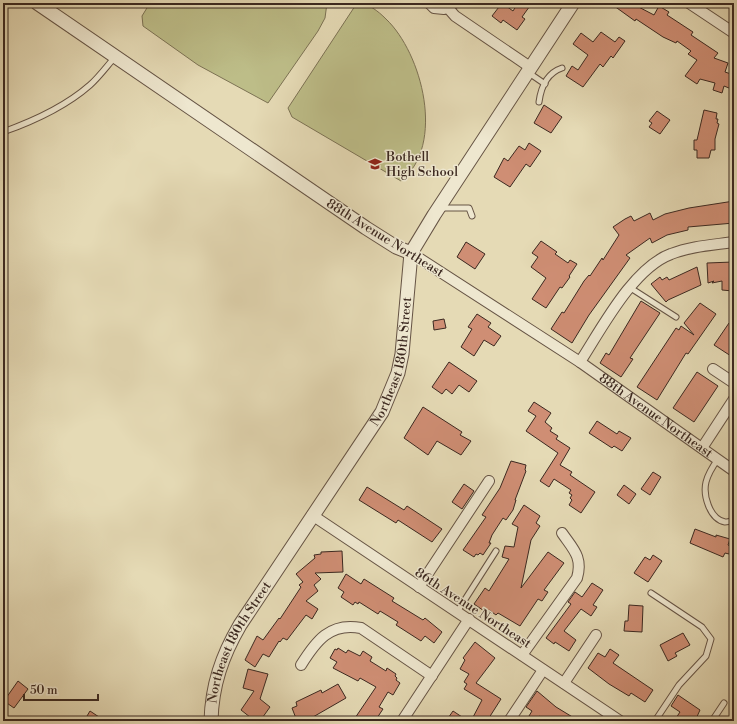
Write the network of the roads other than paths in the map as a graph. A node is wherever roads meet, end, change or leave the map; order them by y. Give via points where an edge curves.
1 (37, 3) edge
2 (429, 3) edge
3 (573, 3) edge
4 (689, 3) edge
5 (451, 5) edge
6 (734, 33) edge
7 (115, 56) junction
8 (562, 68) dead end
9 (529, 70) junction
10 (545, 84) junction
11 (539, 102) dead end
12 (3, 132) edge
13 (438, 209) junction
14 (472, 216) dead end
15 (734, 242) edge
16 (411, 253) junction
17 (629, 287) junction
18 (676, 317) dead end
19 (580, 362) junction
20 (712, 368) dead end
21 (734, 383) edge
22 (734, 399) edge
23 (702, 448) junction
24 (718, 459) junction
25 (734, 470) edge
26 (489, 480) dead end
27 (312, 515) junction
28 (734, 520) edge
29 (562, 533) dead end
30 (496, 551) dead end
31 (419, 587) junction
32 (651, 593) dead end
33 (457, 612) junction
34 (469, 620) junction
35 (596, 635) dead end
36 (522, 655) junction
37 (301, 665) dead end
38 (543, 670) junction
39 (432, 676) junction
40 (564, 683) junction
41 (724, 703) dead end
42 (211, 721) edge
43 (402, 721) edge
44 (509, 721) edge
45 (620, 721) edge
46 (655, 721) edge
47 (712, 721) edge

1 - 7 street, 88th Avenue Northeast
2 - 5 street via 439,9
3 - 9 street, Northeast 180th Street
4 - 6 street
5 - 9 street via 455,16
7 - 12 lane via 91,85 64,105
7 - 16 street, 88th Avenue Northeast via 366,228 396,247
8 - 10 lane via 553,71
9 - 10 lane
9 - 13 street, Northeast 180th Street
10 - 11 lane
13 - 14 lane via 469,208
13 - 16 street, Northeast 180th Street
15 - 17 street via 670,254 651,266
16 - 19 street, 88th Avenue Northeast
16 - 27 street, Northeast 180th Street via 398,373 382,412
17 - 18 lane
17 - 19 street
19 - 23 street, 88th Avenue Northeast
20 - 21 street
22 - 23 street
23 - 24 street, 88th Avenue Northeast
24 - 25 street, 88th Avenue Northeast
24 - 28 lane via 705,484 708,504 716,517 724,522
26 - 31 street
27 - 31 street, 86th Avenue Northeast
27 - 42 street, Northeast 180th Street via 229,643 214,685
29 - 36 street via 578,556 580,567 577,578
30 - 33 lane
31 - 33 street, 86th Avenue Northeast
32 - 46 lane via 702,627 711,639 706,656 679,685
33 - 34 street, 86th Avenue Northeast
34 - 36 street, 86th Avenue Northeast
34 - 39 street
35 - 40 street
36 - 38 street, 86th Avenue Northeast
37 - 39 street via 313,645 330,632 347,626 361,628
38 - 40 street, 86th Avenue Northeast
38 - 44 street
39 - 43 street
40 - 45 street, 86th Avenue Northeast
41 - 47 lane

